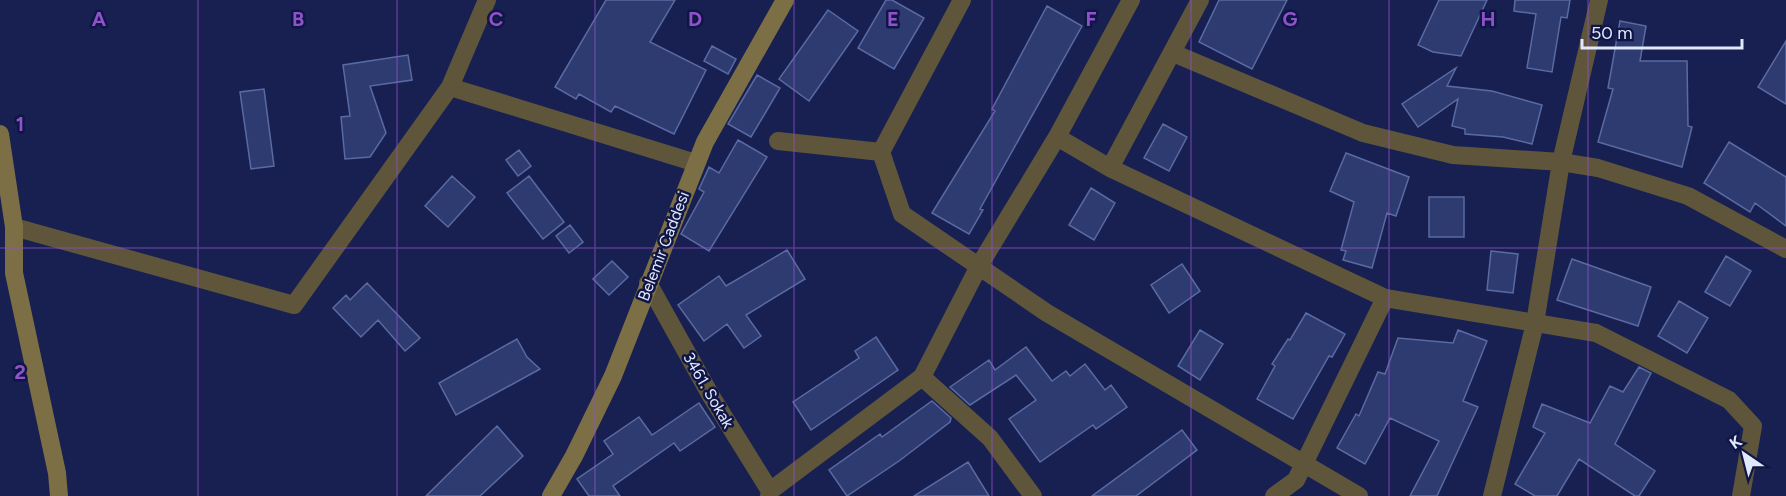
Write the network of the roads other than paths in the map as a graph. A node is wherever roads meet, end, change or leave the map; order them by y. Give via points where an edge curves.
1 (488, 0) edge
2 (785, 0) edge
3 (962, 0) edge
4 (1131, 0) edge
5 (1200, 0) edge
6 (1599, 0) edge
7 (1173, 53) junction
8 (450, 87) junction
9 (0, 134) edge
10 (1057, 137) junction
11 (778, 141) dead end
12 (881, 152) junction
13 (1561, 162) junction
14 (696, 163) junction
15 (1110, 168) junction
16 (14, 227) junction
17 (1786, 249) edge
18 (979, 266) junction
19 (648, 283) junction
20 (1385, 298) junction
21 (1535, 324) junction
22 (922, 377) junction
23 (1304, 464) junction
24 (769, 494) edge
25 (59, 496) edge
26 (551, 496) edge
27 (1033, 496) edge
28 (1274, 496) edge
29 (1359, 496) edge
30 (1492, 496) edge
31 (1742, 496) edge

1 - 8 street
2 - 14 street, Belemir Caddesi
3 - 12 street
4 - 10 street
5 - 7 street
6 - 13 street
7 - 13 street via 1363,134 1453,155
7 - 15 street
8 - 14 street
8 - 16 street via 294,305
9 - 16 street
10 - 15 street
10 - 18 street
11 - 12 street
12 - 18 street via 902,214
13 - 17 street via 1598,168 1688,196
13 - 21 street
14 - 19 street, Belemir Caddesi
15 - 20 street
16 - 25 street via 14,273
18 - 22 street
18 - 23 street via 1047,312
19 - 24 street, 3461. Sokak
19 - 26 street, Belemir Caddesi via 595,415
20 - 21 street
20 - 23 street
21 - 30 street
21 - 31 street via 1596,333 1729,400 1753,426
22 - 24 street
22 - 27 street via 990,438
23 - 28 street via 1296,480
23 - 29 street

